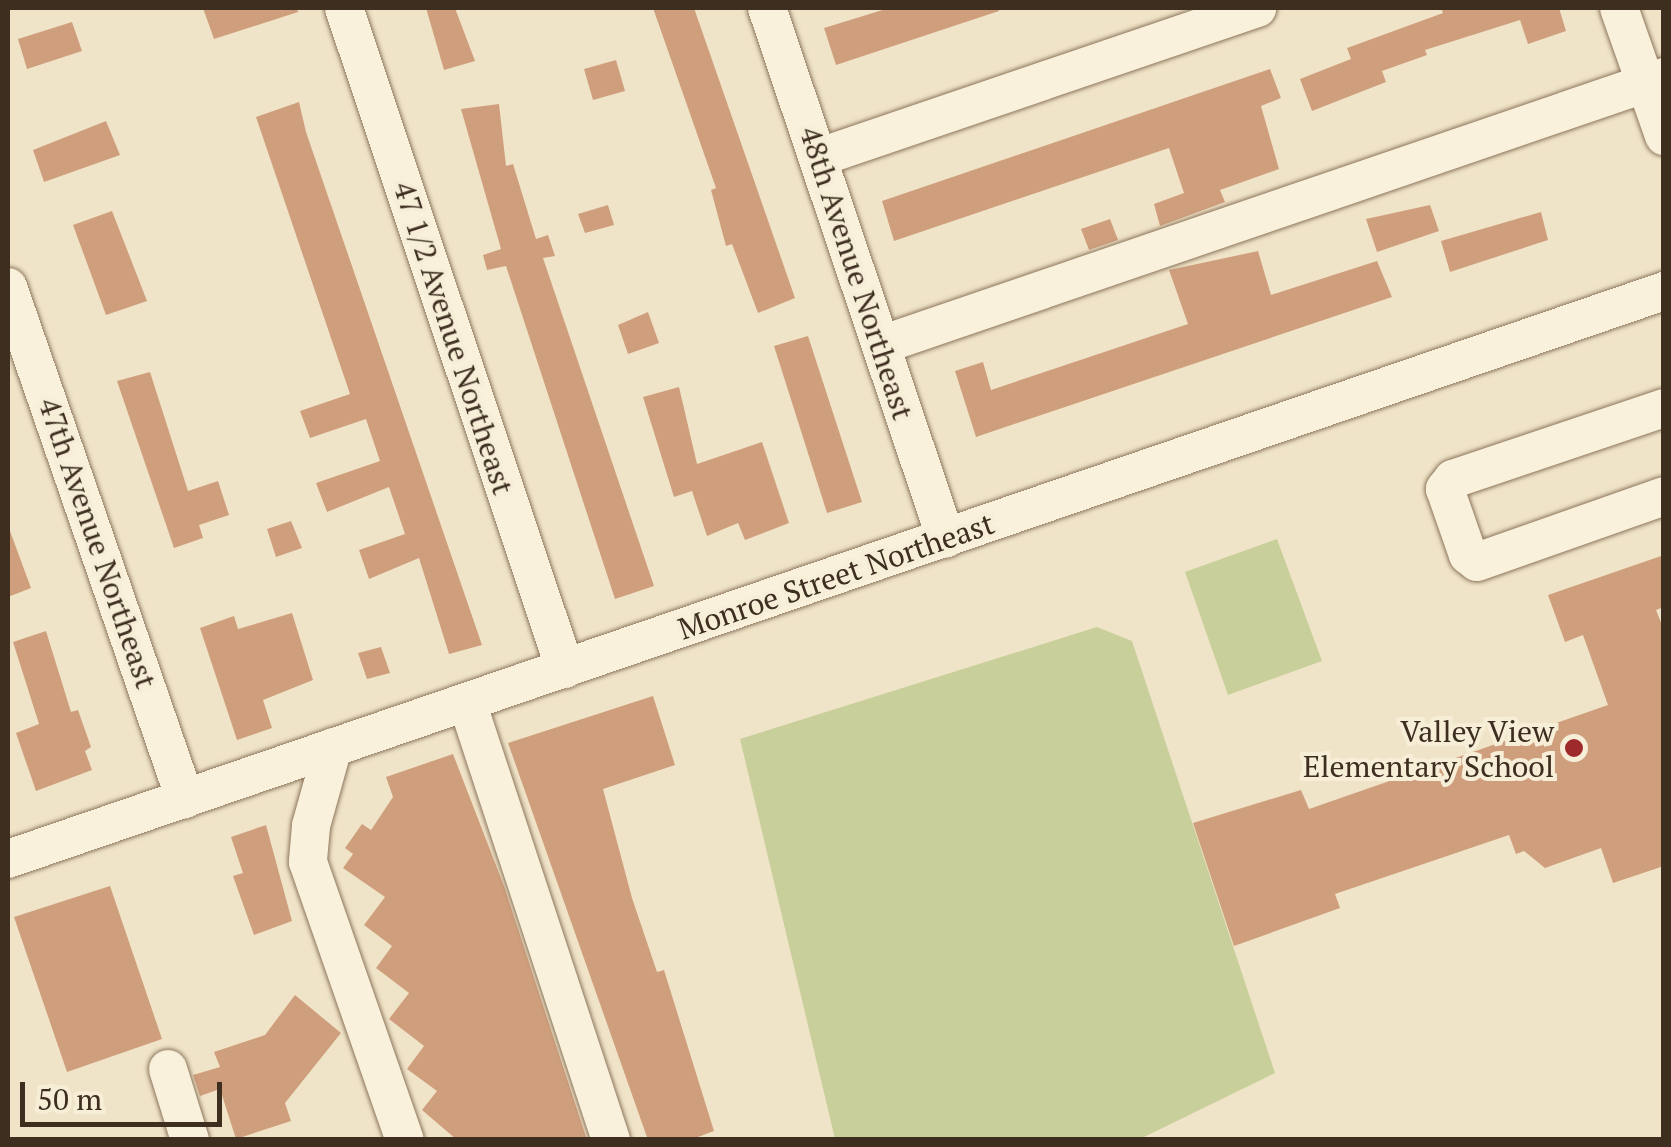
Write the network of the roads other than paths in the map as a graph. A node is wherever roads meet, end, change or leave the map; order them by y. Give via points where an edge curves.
1 (344, 8) edge
2 (767, 8) edge
3 (1257, 8) edge
4 (1619, 8) edge
5 (1654, 80) edge
6 (1664, 136) edge
7 (820, 157) junction
8 (8, 287) edge
9 (1664, 291) edge
10 (881, 345) junction
11 (1664, 408) edge
12 (1664, 496) edge
13 (946, 539) junction
14 (564, 668) junction
15 (468, 702) junction
16 (333, 747) junction
17 (186, 799) junction
18 (8, 859) edge
19 (168, 1069) dead end
20 (190, 1140) edge
21 (405, 1140) edge
22 (611, 1140) edge

1 - 14 street, 47 1/2 Avenue Northeast
2 - 7 street, 48th Avenue Northeast
3 - 7 street
4 - 5 street
5 - 6 street
5 - 10 street
7 - 10 street, 48th Avenue Northeast
8 - 17 street, 47th Avenue Northeast
9 - 13 street, Monroe Street Northeast
10 - 13 street, 48th Avenue Northeast
11 - 12 street via 1453,479 1445,489 1476,562
13 - 14 street, Monroe Street Northeast
14 - 15 street, Monroe Street Northeast
15 - 16 street, Monroe Street Northeast
15 - 22 street
16 - 17 street, Monroe Street Northeast
16 - 21 street via 308,862
17 - 18 street, Monroe Street Northeast
19 - 20 street

